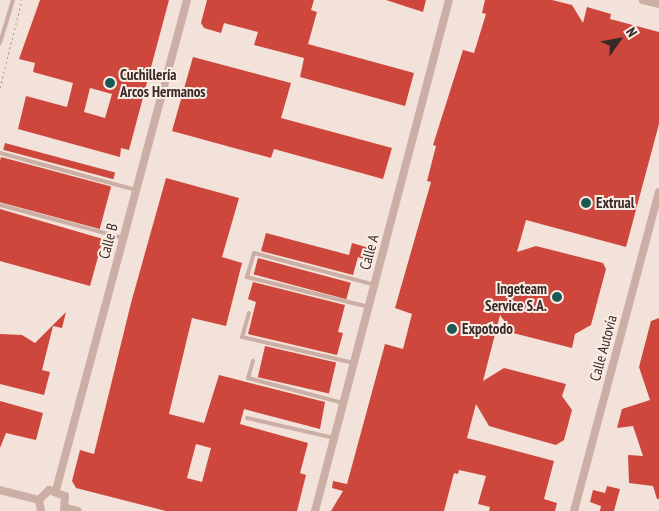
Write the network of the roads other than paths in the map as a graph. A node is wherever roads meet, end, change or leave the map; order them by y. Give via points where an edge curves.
1 (13, 0) edge
2 (187, 0) edge
3 (449, 0) edge
4 (642, 0) edge
5 (659, 4) edge
6 (0, 43) edge
7 (0, 153) edge
8 (136, 190) junction
9 (659, 192) edge
10 (0, 205) edge
11 (123, 238) junction
12 (375, 285) junction
13 (368, 307) junction
14 (249, 313) dead end
15 (253, 361) dead end
16 (354, 363) junction
17 (344, 403) junction
18 (247, 418) dead end
19 (334, 438) junction
20 (0, 490) edge
21 (56, 490) junction
22 (39, 500) junction
23 (65, 509) edge
24 (41, 511) edge
25 (78, 511) edge
26 (315, 511) edge
27 (574, 511) edge

1 - 6 lane
2 - 8 street, Calle B
3 - 12 street, Calle A
4 - 5 street
7 - 8 lane
8 - 11 street, Calle B
9 - 27 street, Calle Autovía
10 - 11 lane
11 - 21 street, Calle B
12 - 13 street, Calle A
12 - 13 lane via 254,253 247,278
13 - 16 street, Calle A
14 - 16 lane via 242,337
15 - 17 lane via 248,378
16 - 17 street, Calle A
17 - 19 street, Calle A
18 - 19 lane
19 - 26 street, Calle A
20 - 22 street
21 - 22 street via 45,492
21 - 23 street via 65,496
22 - 24 street
23 - 25 street

